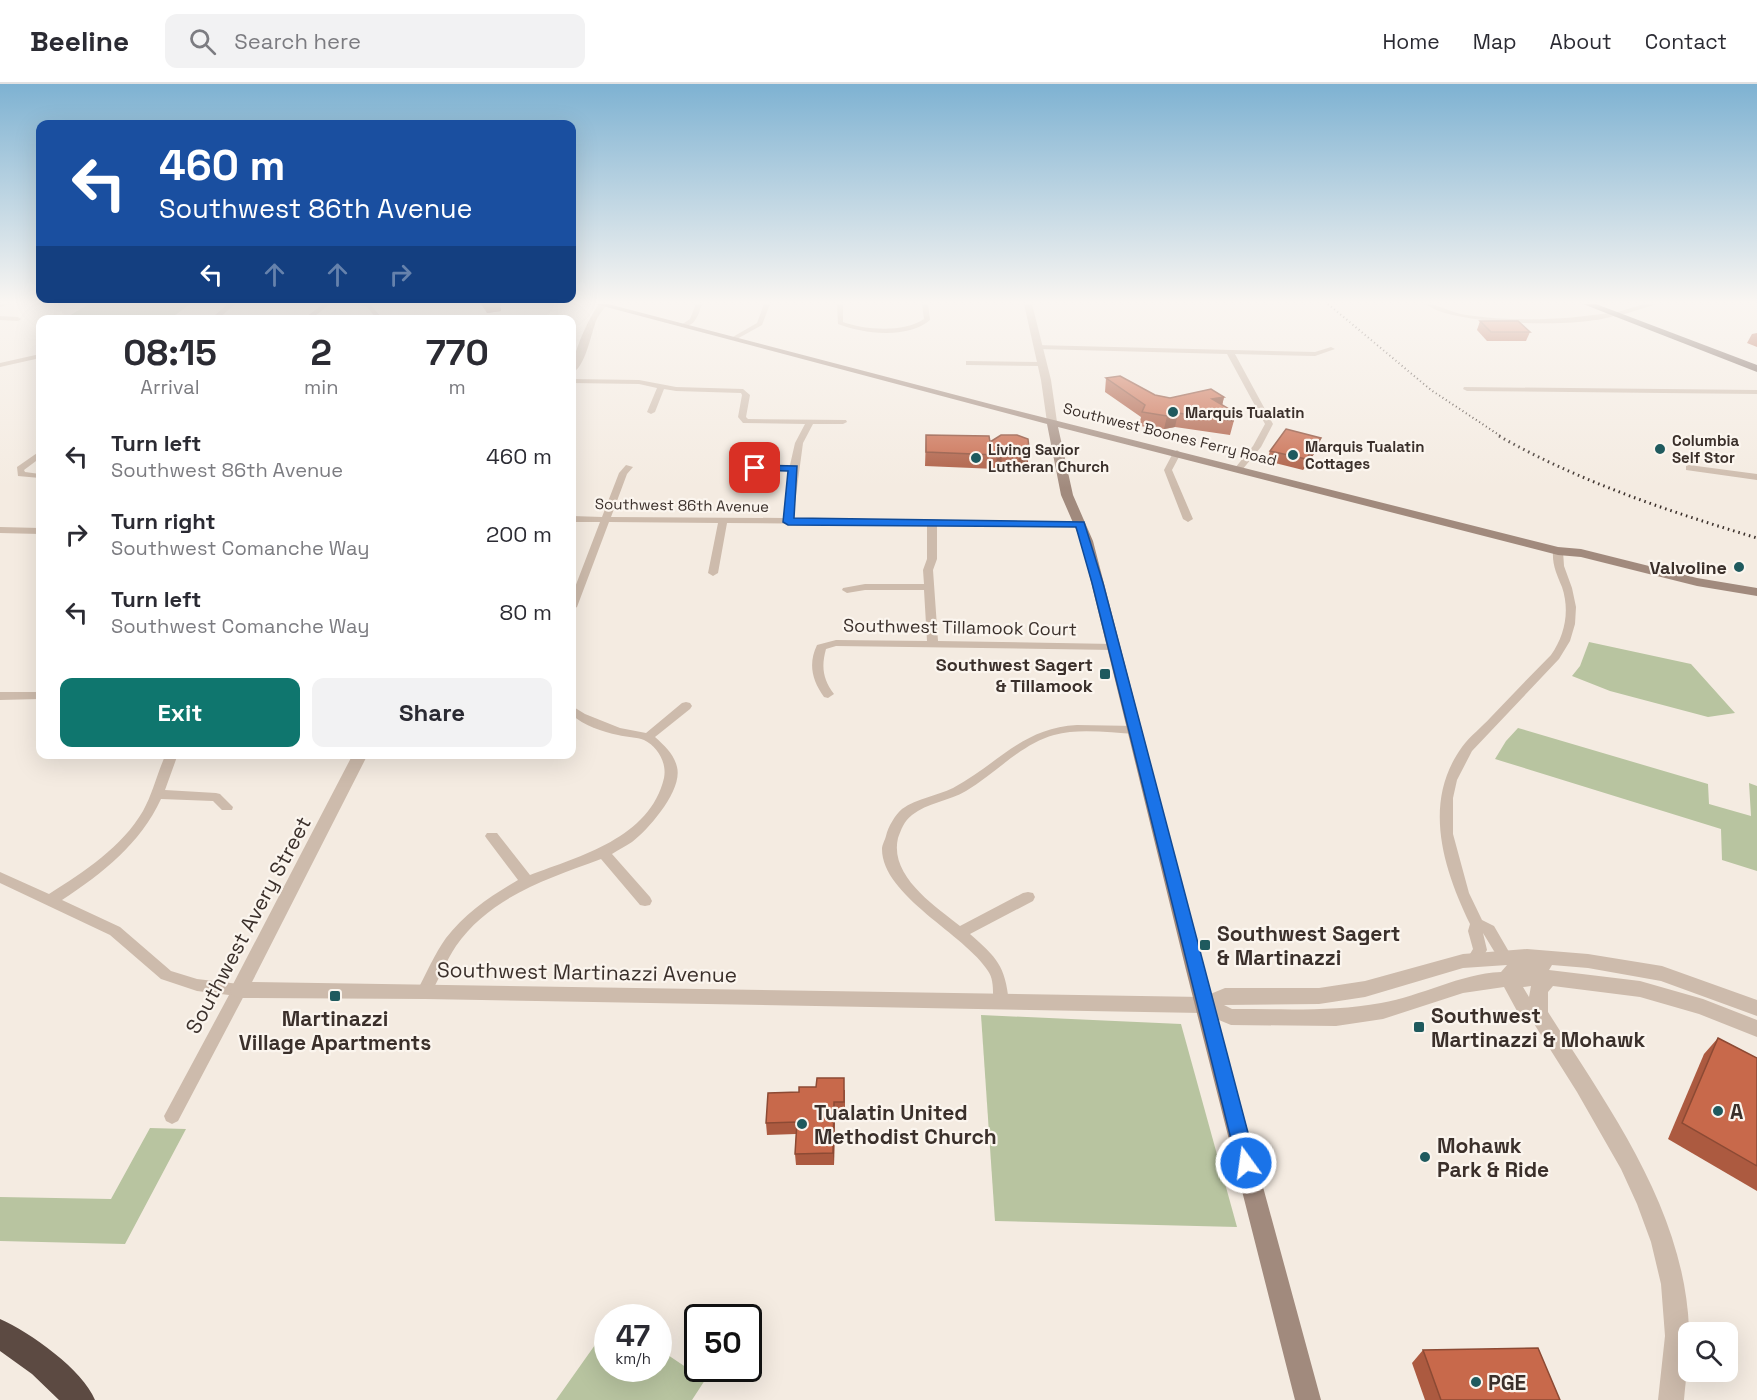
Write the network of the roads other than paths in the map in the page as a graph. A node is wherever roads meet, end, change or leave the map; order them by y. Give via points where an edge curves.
1 (835, 365) edge
2 (1042, 365) edge
3 (1237, 365) edge
4 (576, 381) edge
5 (661, 386) junction
6 (1467, 389) dead end
7 (1757, 392) edge
8 (651, 412) dead end
9 (810, 422) junction
10 (843, 422) dead end
11 (1052, 422) junction
12 (1177, 453) junction
13 (36, 456) edge
14 (629, 467) dead end
15 (740, 467) dead end
16 (794, 468) junction
17 (1239, 468) junction
18 (1689, 468) dead end
19 (36, 476) edge
20 (1757, 477) edge
21 (576, 519) edge
22 (1188, 519) dead end
23 (604, 520) junction
24 (723, 521) junction
25 (788, 522) junction
26 (932, 523) junction
27 (1080, 524) junction
28 (0, 530) edge
29 (36, 531) edge
30 (1558, 551) junction
31 (712, 573) dead end
32 (928, 587) junction
33 (847, 590) dead end
34 (1757, 592) edge
35 (576, 596) edge
36 (1757, 600) edge
37 (933, 644) junction
38 (1114, 647) junction
39 (828, 694) dead end
40 (0, 696) edge
41 (36, 696) edge
42 (686, 706) dead end
43 (576, 713) edge
44 (1136, 730) junction
45 (648, 737) junction
46 (170, 759) edge
47 (358, 759) edge
48 (157, 794) junction
49 (227, 807) dead end
50 (492, 836) dead end
51 (603, 853) junction
52 (0, 877) edge
53 (527, 881) junction
54 (1028, 897) dead end
55 (51, 900) junction
56 (645, 901) dead end
57 (1477, 924) junction
58 (960, 933) junction
59 (1505, 957) junction
60 (1553, 957) junction
61 (1474, 959) junction
62 (1549, 978) junction
63 (1509, 979) junction
64 (239, 990) junction
65 (425, 991) junction
66 (1001, 1002) junction
67 (1204, 1005) junction
68 (1757, 1008) edge
69 (1538, 1013) junction
70 (1757, 1029) edge
71 (172, 1116) dead end
72 (0, 1335) edge
73 (80, 1400) edge
74 (1308, 1400) edge
75 (1671, 1400) edge

1 - 11 main road, Southwest Boones Ferry Road
2 - 11 street
3 - 17 street via 1269,424 1257,447
4 - 5 street
5 - 8 street
5 - 9 street via 742,391 746,395 742,417 746,421
6 - 7 street
9 - 10 street
9 - 16 street via 799,443
11 - 12 main road, Southwest Boones Ferry Road
11 - 27 main road via 1065,489
12 - 17 main road, Southwest Boones Ferry Road
12 - 22 street via 1168,470
13 - 19 street via 20,469 21,474
14 - 23 street
15 - 16 street
16 - 25 street
17 - 30 main road, Southwest Boones Ferry Road
18 - 20 street
21 - 23 street, Southwest 86th Avenue
23 - 24 street, Southwest 86th Avenue
23 - 35 street
24 - 25 street, Southwest 86th Avenue
24 - 31 street
25 - 26 street, Southwest 86th Avenue
26 - 27 street, Southwest 86th Avenue
26 - 32 street
27 - 38 main road
28 - 29 street
30 - 34 main road, Southwest Boones Ferry Road
30 - 36 main road, Southwest Boones Ferry Road via 1579,561 1664,583
30 - 57 street via 1558,567 1571,609 1566,641 1467,749 1451,780 1447,798 1450,855
32 - 33 street
32 - 37 street
37 - 38 street, Southwest Tillamook Court
37 - 39 street, Southwest Tillamook Court via 836,643 821,648 816,662 818,681
38 - 44 main road
40 - 41 street
42 - 45 street
43 - 45 street via 617,730
44 - 58 street via 1061,730 1045,734 968,785 915,808 900,819 887,849 894,870 908,890
44 - 67 main road
45 - 51 street via 665,752 672,770 667,792 636,830
46 - 48 street
47 - 64 street, Southwest Avery Street
48 - 49 street via 216,797
48 - 55 street via 126,844 99,868
50 - 53 street
51 - 53 street
51 - 56 street
52 - 55 street, Southwest Martinazzi Avenue
53 - 65 street via 472,919 451,942
54 - 58 street
55 - 64 street, Southwest Martinazzi Avenue via 115,931 166,975 197,985
57 - 59 street via 1489,930
57 - 61 street via 1480,950
58 - 66 street via 995,969
59 - 60 street, Southwest Martinazzi Avenue
59 - 61 street, Southwest Martinazzi Avenue
60 - 63 street via 1539,966 1510,971
60 - 68 street, Southwest Martinazzi Avenue via 1662,974
61 - 67 street, Southwest Martinazzi Avenue via 1365,989 1319,996 1225,996
62 - 63 street, Southwest Martinazzi Avenue
62 - 69 street via 1539,989
62 - 70 street, Southwest Martinazzi Avenue via 1640,989 1703,1007
63 - 67 street, Southwest Martinazzi Avenue via 1463,985 1383,1011 1336,1018 1231,1017
63 - 69 street via 1524,1005
64 - 65 street, Southwest Martinazzi Avenue
64 - 71 street, Southwest Avery Street
65 - 66 street, Southwest Martinazzi Avenue
66 - 67 street, Southwest Martinazzi Avenue
67 - 74 main road
69 - 75 street via 1633,1171 1665,1248 1677,1328
72 - 73 highway via 26,1351

